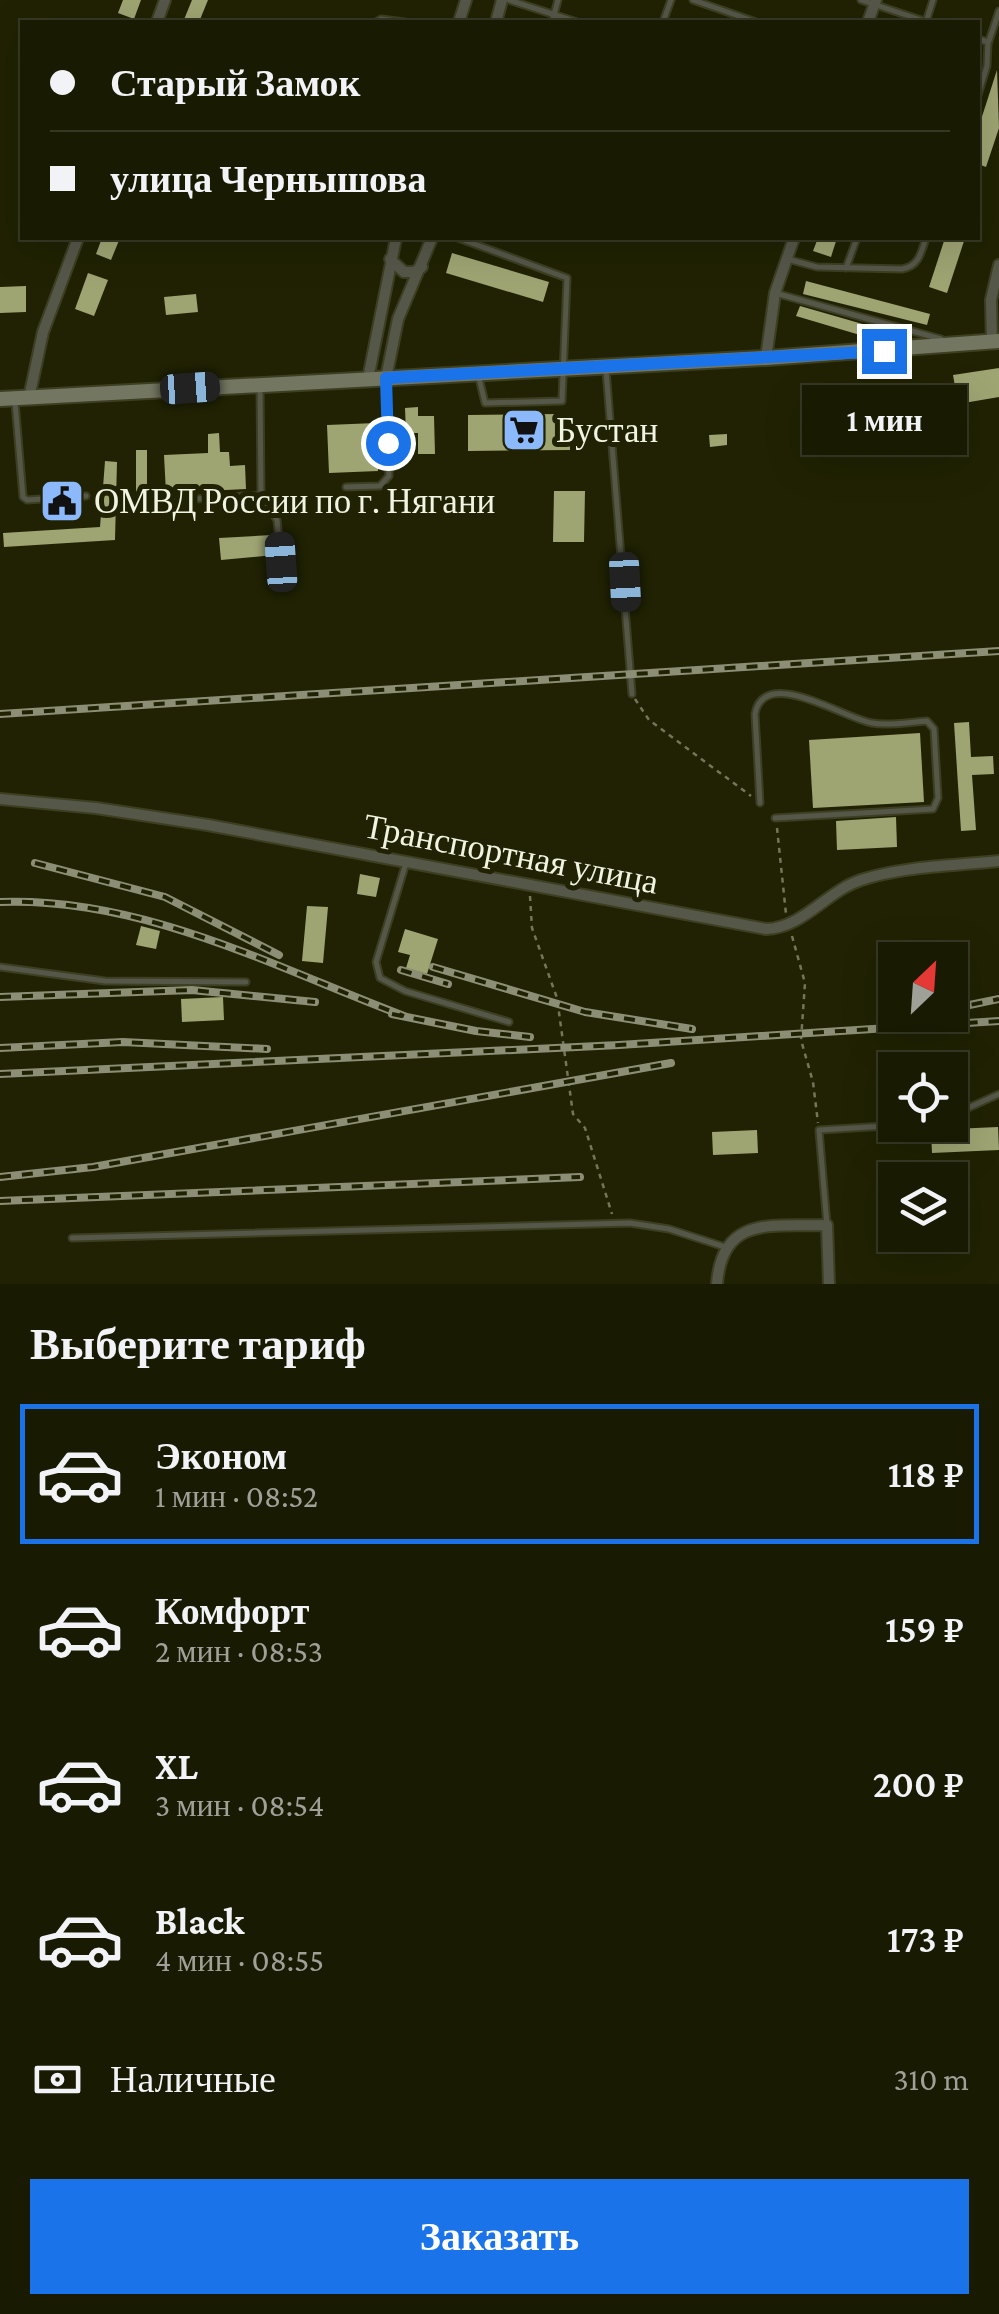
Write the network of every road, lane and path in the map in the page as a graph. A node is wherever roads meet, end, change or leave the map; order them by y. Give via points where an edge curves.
1 (506, 0) edge
2 (558, 0) edge
3 (693, 0) edge
4 (861, 0) edge
5 (875, 2) edge
6 (999, 11) edge
7 (553, 19) edge
8 (750, 20) edge
9 (921, 20) edge
10 (980, 40) edge
11 (988, 42) junction
12 (980, 89) edge
13 (77, 240) edge
14 (395, 240) edge
15 (431, 240) edge
16 (793, 240) edge
17 (856, 240) edge
18 (925, 240) edge
19 (484, 241) edge
20 (390, 258) junction
21 (787, 259) junction
22 (999, 266) edge
23 (422, 267) junction
24 (846, 269) junction
25 (775, 293) junction
26 (995, 342) edge
27 (963, 346) junction
28 (766, 358) junction
29 (606, 366) junction
30 (563, 368) junction
31 (478, 373) junction
32 (386, 378) junction
33 (368, 379) junction
34 (260, 384) junction
35 (14, 399) edge
36 (346, 486) dead end
37 (261, 495) junction
38 (86, 496) dead end
39 (161, 501) dead end
40 (281, 562) dead end
41 (632, 694) joint
42 (0, 799) edge
43 (760, 803) joint
44 (776, 818) joint
45 (999, 861) edge
46 (407, 862) junction
47 (529, 885) junction
48 (788, 925) junction
49 (0, 967) edge
50 (246, 982) dead end
51 (509, 1022) dead end
52 (999, 1094) edge
53 (968, 1108) edge
54 (878, 1126) edge
55 (820, 1130) junction
56 (616, 1223) junction
57 (828, 1225) junction
58 (72, 1238) dead end
59 (725, 1247) junction
60 (718, 1284) edge
61 (829, 1284) edge

1 - 7 lane
2 - 7 lane
3 - 8 lane
4 - 5 lane
5 - 9 lane
6 - 11 lane
10 - 11 lane
11 - 12 lane
13 - 35 street
14 - 20 street
15 - 23 street
16 - 21 street
17 - 24 lane
18 - 24 lane via 912,267
19 - 30 lane via 567,278
20 - 23 street via 404,272
20 - 33 street
21 - 24 lane
21 - 25 street
22 - 26 street via 991,300
23 - 32 street via 398,319
25 - 27 lane
25 - 28 street
26 - 27 main road
27 - 28 main road
28 - 29 main road
29 - 30 main road
29 - 41 lane
30 - 31 main road
30 - 31 lane via 562,401 486,402
31 - 32 main road
32 - 33 main road
32 - 36 lane via 389,476 380,486
33 - 34 main road
34 - 35 main road
34 - 37 lane
35 - 38 lane via 22,497
37 - 39 lane
37 - 40 lane via 277,520
41 - 43 path via 649,720
42 - 46 street, Транспортная улица via 115,810
43 - 44 lane via 755,714 767,696 800,696 867,723 926,722 934,729 933,808
44 - 48 path
45 - 48 street via 858,881
46 - 47 street, Транспортная улица
46 - 51 lane via 376,962 380,978 405,992
47 - 48 street, Транспортная улица via 750,927
47 - 56 path via 532,928 557,998 573,1114 585,1128
48 - 55 path via 805,983 801,1040
49 - 50 lane via 105,981
52 - 53 lane
54 - 55 lane
55 - 57 lane
56 - 58 lane
56 - 59 lane
57 - 59 street via 753,1228
57 - 61 street
59 - 60 street

